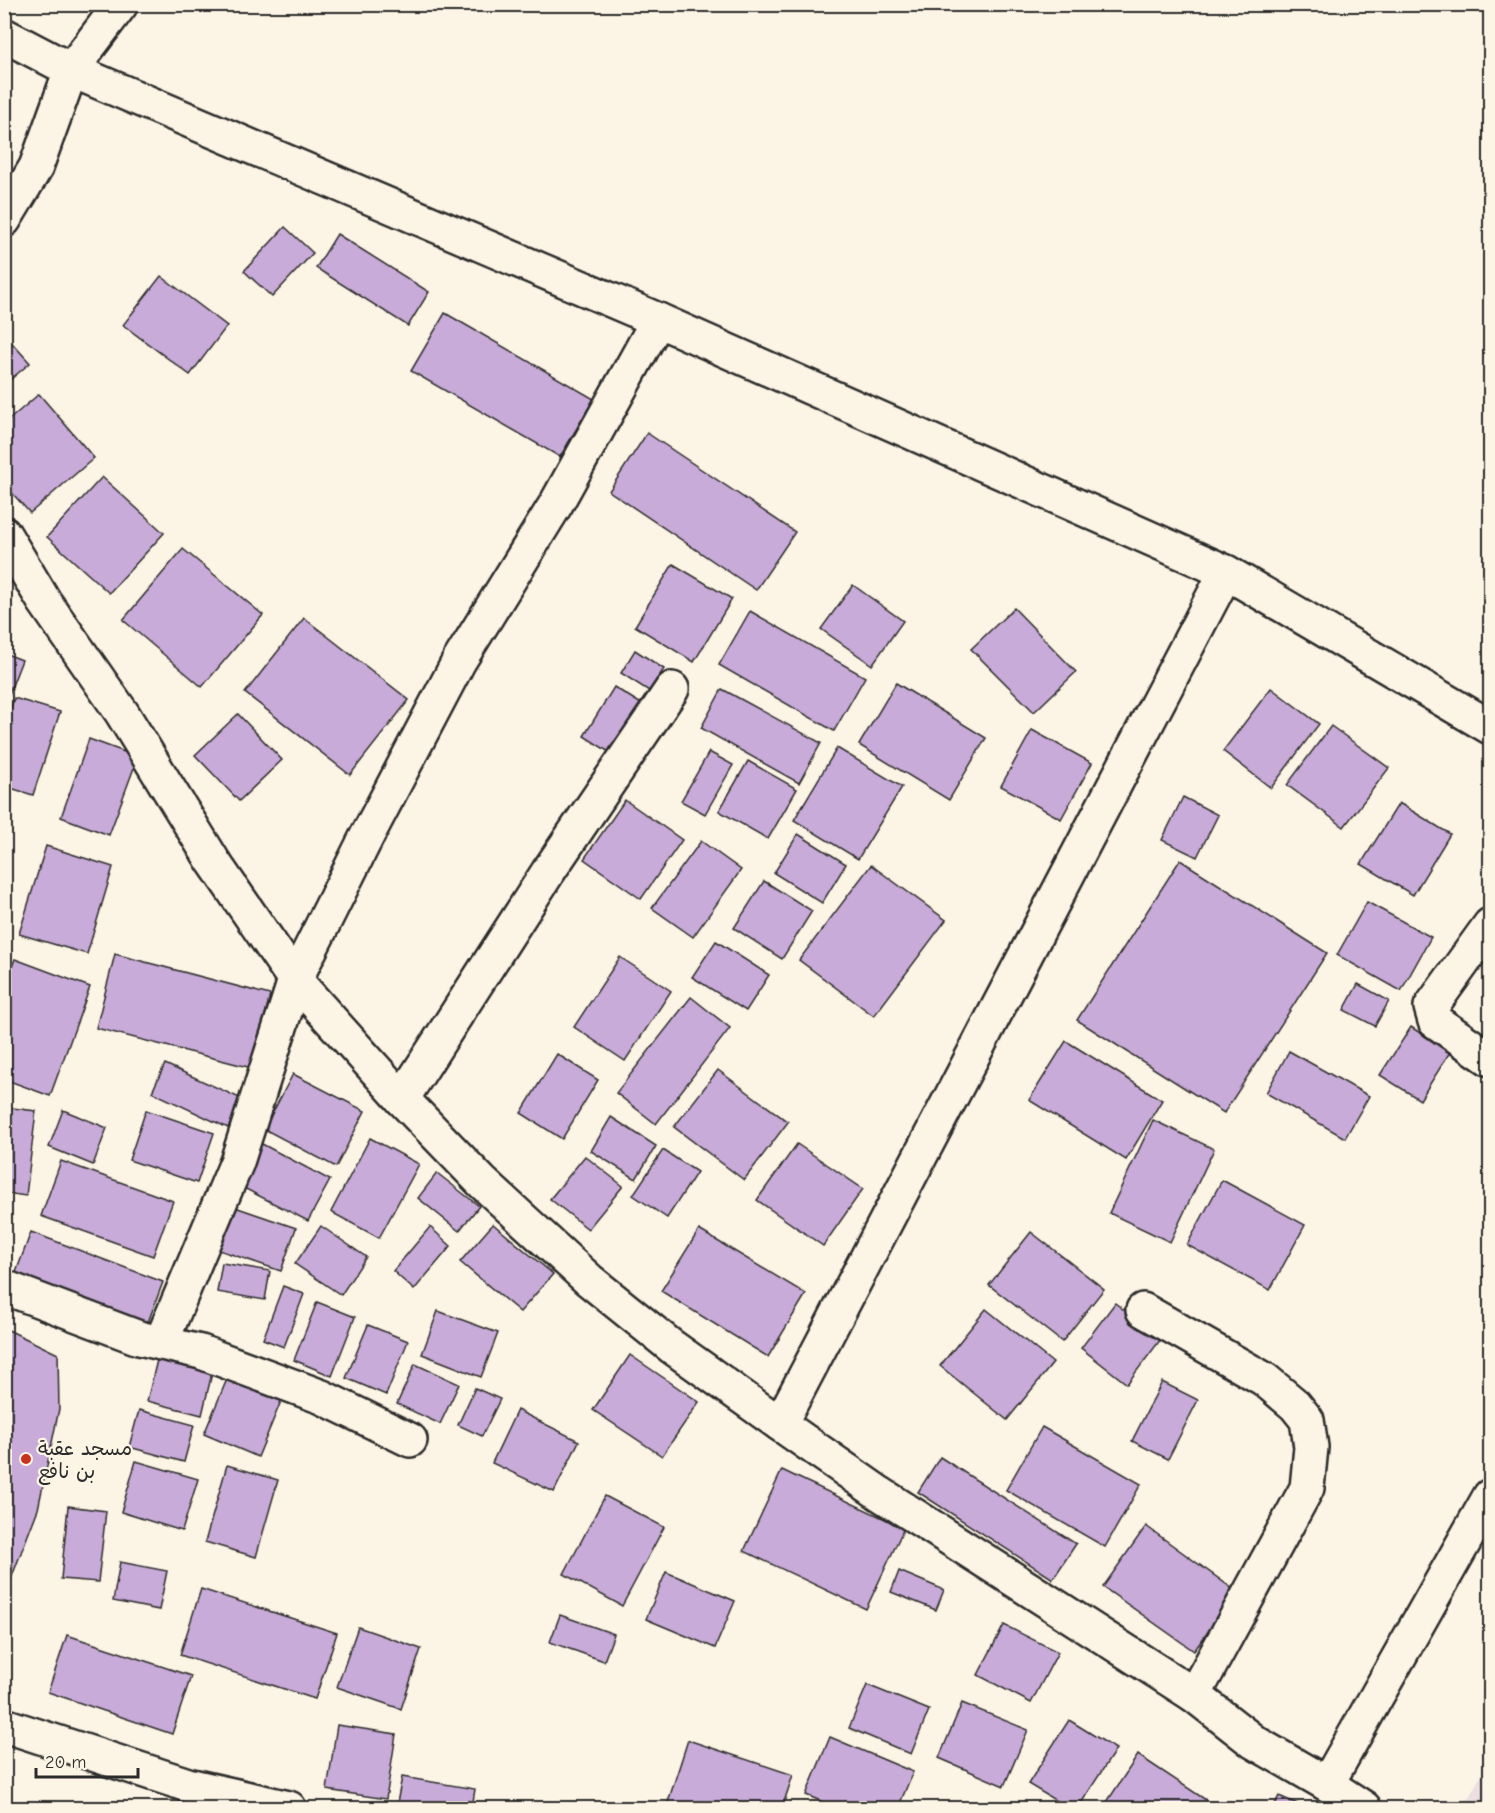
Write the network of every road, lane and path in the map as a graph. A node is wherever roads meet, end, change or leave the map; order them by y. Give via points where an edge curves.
1 (121, 4) edge
2 (4, 35) edge
3 (71, 70) junction
4 (4, 220) edge
5 (658, 321) junction
6 (4, 534) edge
7 (1227, 572) junction
8 (672, 689) dead end
9 (1491, 727) edge
10 (1491, 925) edge
11 (295, 980) junction
12 (1491, 1059) edge
13 (402, 1099) junction
14 (4, 1287) edge
15 (1143, 1310) dead end
16 (161, 1343) junction
17 (780, 1424) junction
18 (410, 1440) dead end
19 (1491, 1496) edge
20 (1194, 1695) junction
21 (4, 1725) edge
22 (1328, 1784) junction
23 (289, 1809) edge
24 (1364, 1809) edge

1 - 3 street
2 - 3 street
3 - 4 street via 36,167
3 - 5 street
5 - 7 street
5 - 11 street via 556,504 459,661
6 - 11 street via 44,601 122,713 213,861
7 - 9 street
7 - 17 street
8 - 13 street
10 - 12 street via 1431,1007 1435,1021
11 - 13 street
11 - 16 street via 237,1162
13 - 17 street via 482,1182 589,1280 671,1346
14 - 16 street
15 - 20 street via 1264,1379 1307,1420 1311,1447 1307,1488
16 - 18 street via 201,1352 322,1397
17 - 20 street via 879,1493
19 - 22 street
20 - 22 street via 1254,1742
21 - 23 street via 188,1785
22 - 24 street

